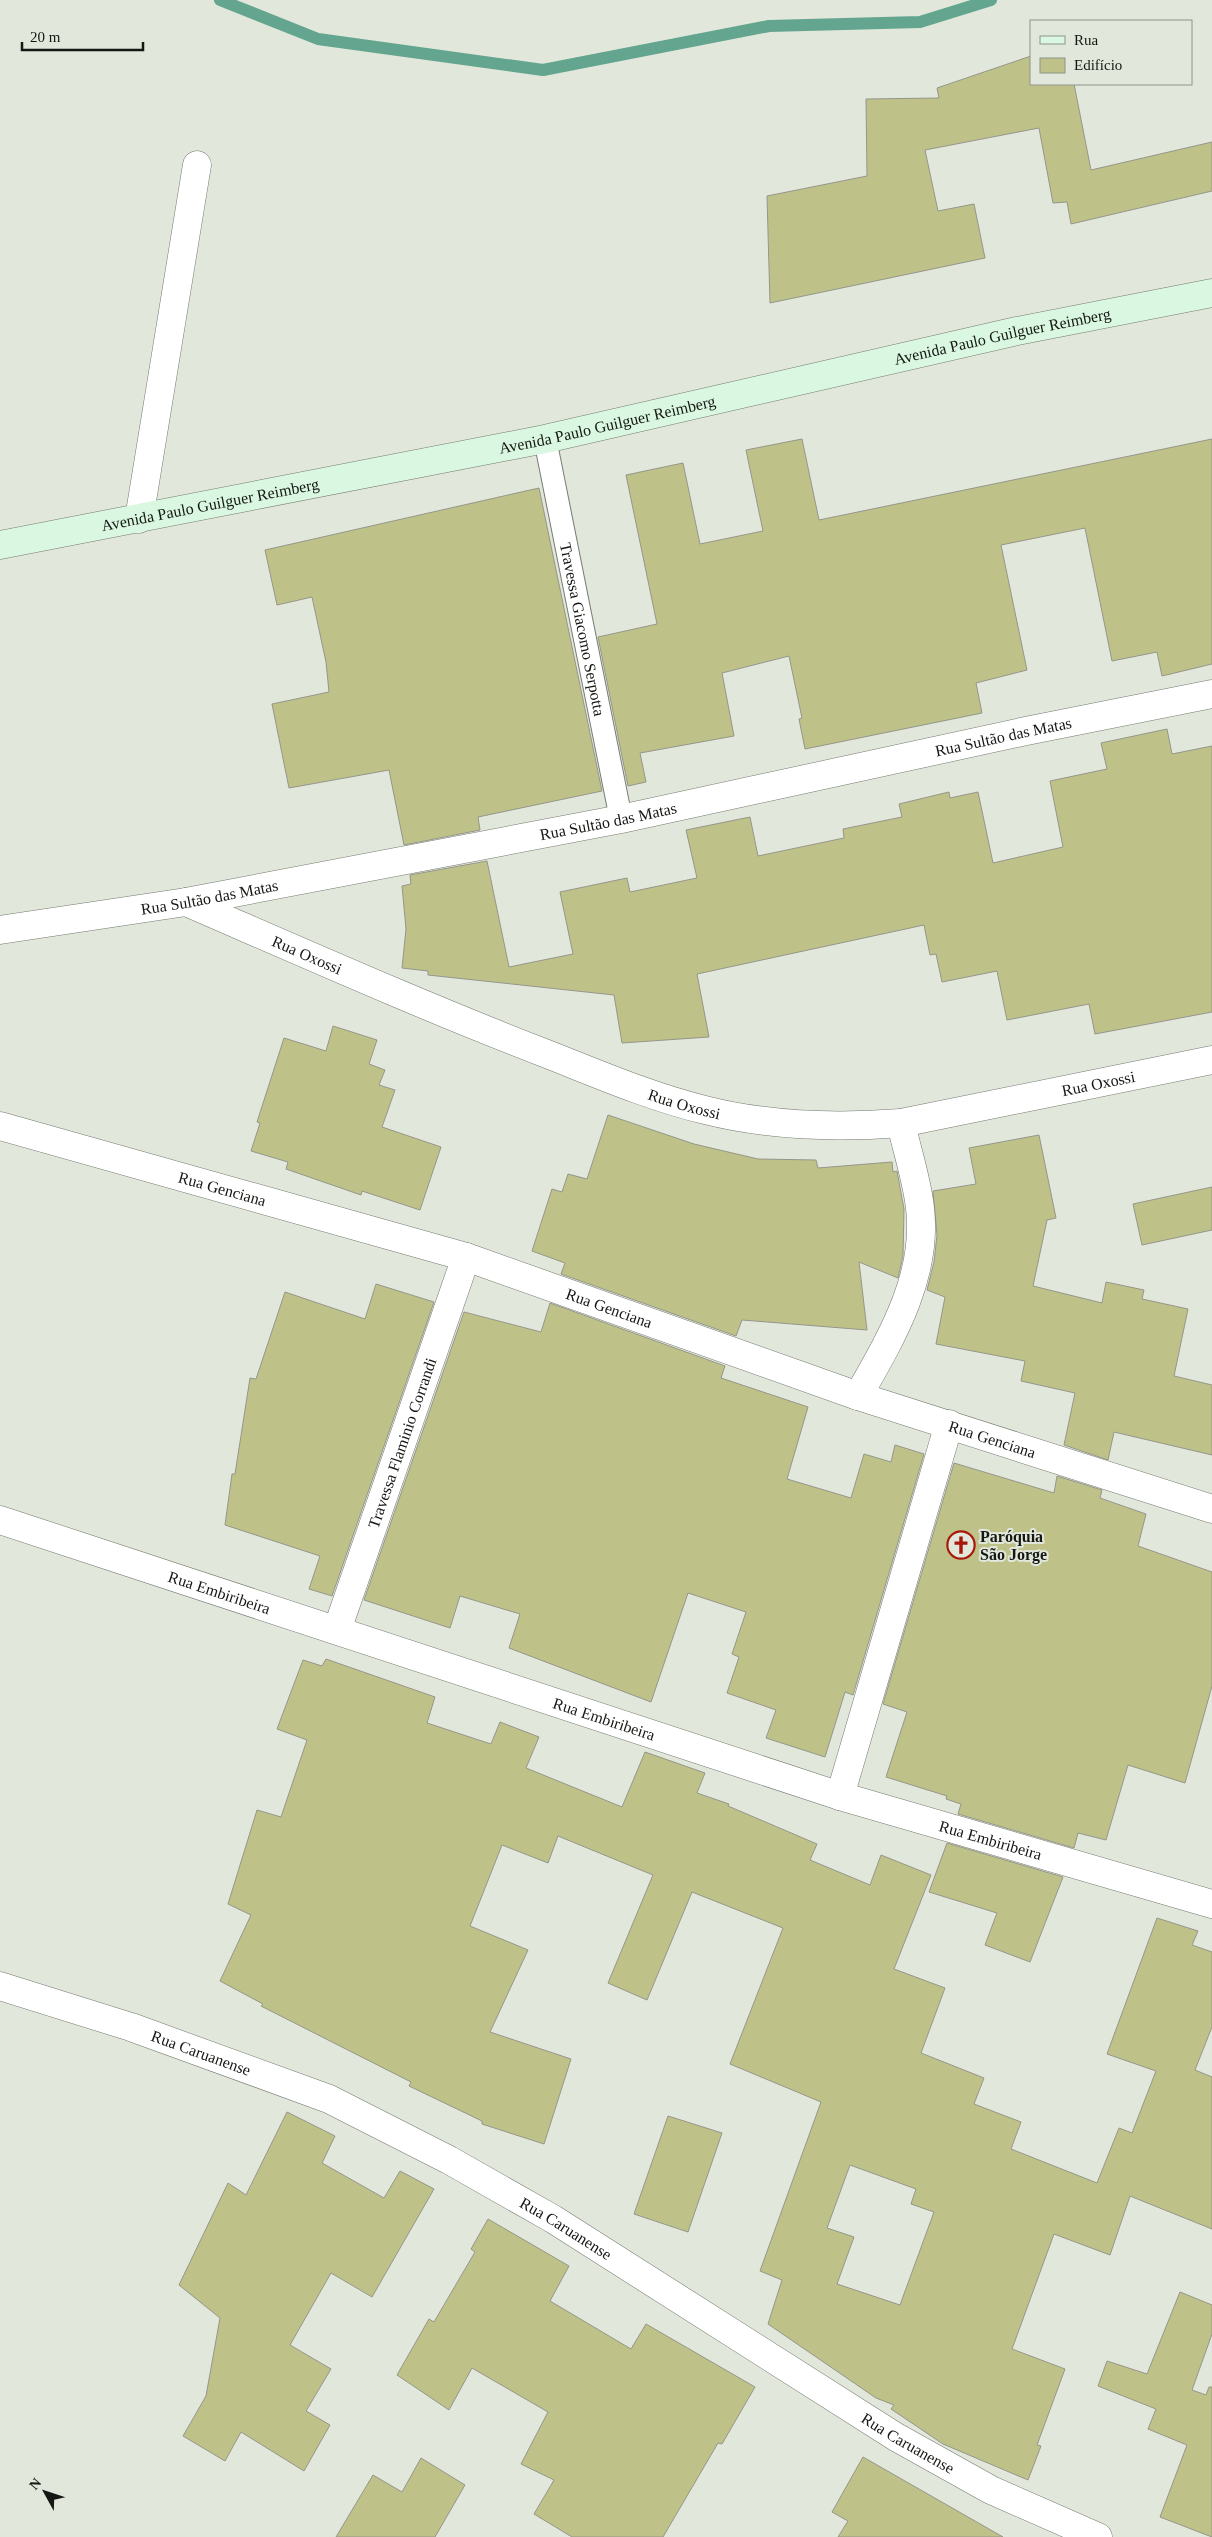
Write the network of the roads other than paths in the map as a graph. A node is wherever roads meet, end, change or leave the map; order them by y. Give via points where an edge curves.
1 (197, 165) dead end
2 (1212, 293) edge
3 (546, 439) junction
4 (139, 519) junction
5 (0, 545) edge
6 (1212, 694) edge
7 (621, 819) junction
8 (186, 902) junction
9 (0, 930) edge
10 (1212, 1060) edge
11 (901, 1123) junction
12 (0, 1126) edge
13 (466, 1257) junction
14 (858, 1396) junction
15 (949, 1424) junction
16 (1212, 1509) edge
17 (0, 1520) edge
18 (337, 1630) junction
19 (840, 1796) junction
20 (1212, 1904) edge
21 (0, 1986) edge
22 (1098, 2537) edge

1 - 4 street
2 - 3 main road, Avenida Paulo Guilguer Reimberg via 1017,331
3 - 4 main road, Avenida Paulo Guilguer Reimberg
3 - 7 lane, Travessa Giacomo Serpotta
4 - 5 main road, Avenida Paulo Guilguer Reimberg
6 - 7 street, Rua Sultão das Matas
7 - 8 street, Rua Sultão das Matas
8 - 9 street, Rua Sultão das Matas
8 - 11 street, Rua Oxossi via 465,1023 609,1078 705,1110 785,1123 857,1127
10 - 11 street, Rua Oxossi
11 - 14 street via 920,1207 921,1242 913,1283 900,1318
12 - 13 street, Rua Genciana
13 - 14 street, Rua Genciana
13 - 18 street, Travessa Flaminio Corrandi
14 - 15 street, Rua Genciana
15 - 16 street, Rua Genciana
15 - 19 street
17 - 18 street, Rua Embiribeira
18 - 19 street, Rua Embiribeira
19 - 20 street, Rua Embiribeira
21 - 22 street, Rua Caruanense via 131,2027 338,2104 449,2160 553,2219 896,2437 991,2490

